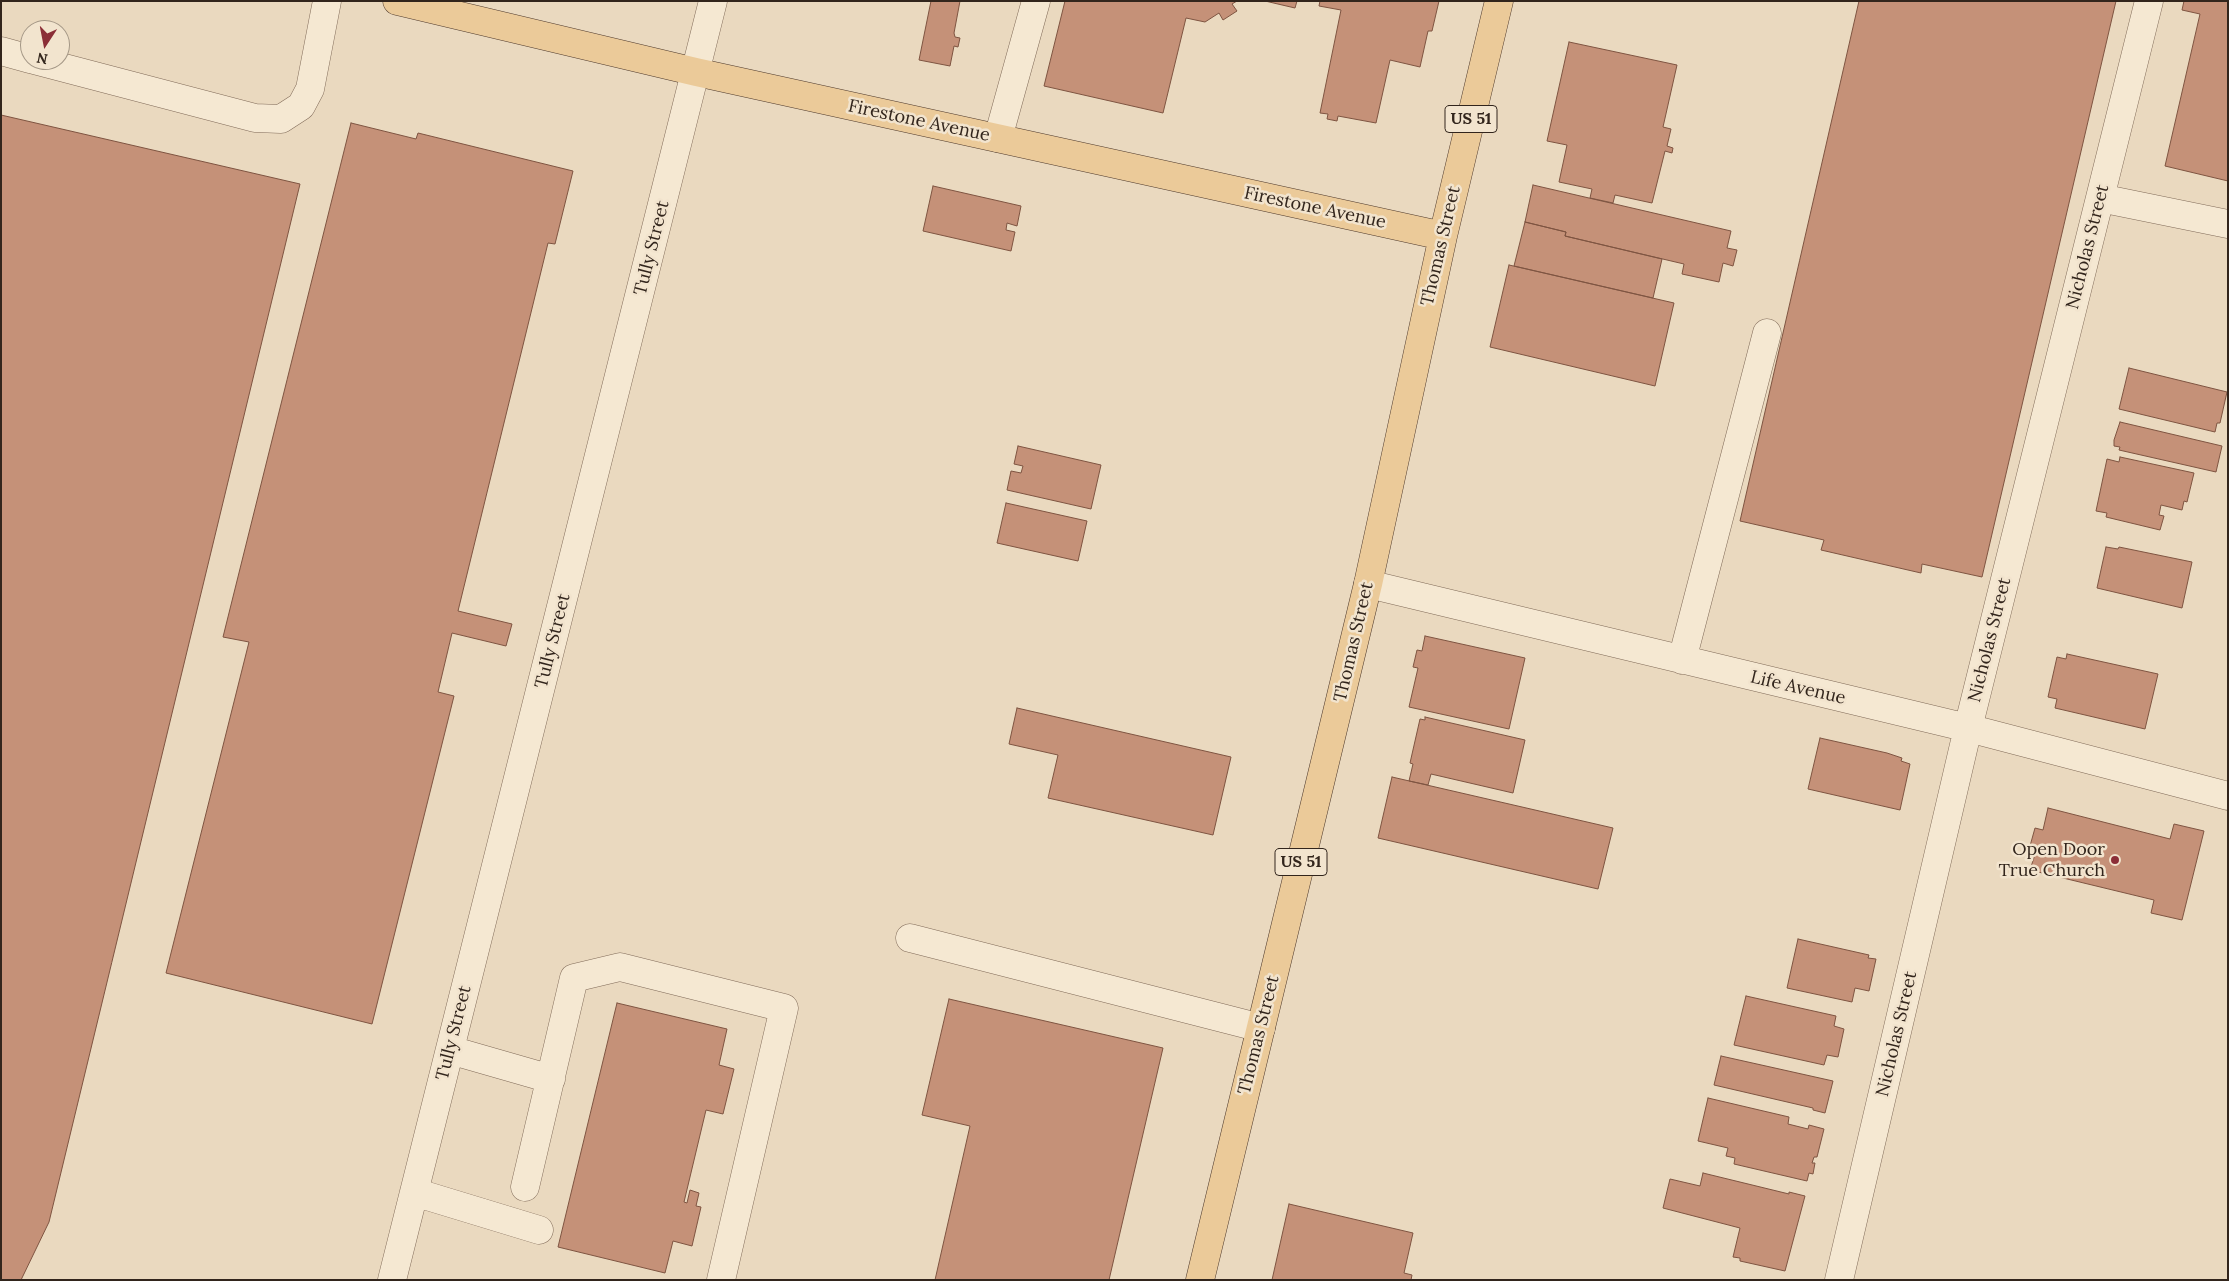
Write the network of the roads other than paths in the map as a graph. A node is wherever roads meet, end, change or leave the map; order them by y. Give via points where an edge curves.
1 (328, 1) edge
2 (397, 1) edge
3 (713, 1) edge
4 (1036, 1) edge
5 (1499, 1) edge
6 (2149, 1) edge
7 (1, 52) edge
8 (20, 57) edge
9 (70, 69) edge
10 (696, 72) junction
11 (998, 138) junction
12 (2100, 198) junction
13 (2228, 224) edge
14 (1443, 236) junction
15 (1767, 333) dead end
16 (1368, 584) junction
17 (1682, 660) junction
18 (1968, 728) junction
19 (2228, 796) edge
20 (910, 938) dead end
21 (1261, 1028) junction
22 (450, 1050) junction
23 (552, 1079) junction
24 (525, 1187) dead end
25 (414, 1192) junction
26 (539, 1230) dead end
27 (392, 1280) edge
28 (721, 1280) edge
29 (1200, 1280) edge
30 (1839, 1280) edge

1 - 9 street via 310,89 301,106 281,119 256,118
2 - 10 main road, Firestone Avenue
3 - 10 street, Tully Street
4 - 11 street
5 - 14 main road, Thomas Street / US 51
6 - 12 street, Nicholas Street
7 - 8 street
10 - 11 main road, Firestone Avenue
10 - 22 street, Tully Street
11 - 14 main road, Firestone Avenue
12 - 13 street
12 - 18 street, Nicholas Street
14 - 16 main road, Thomas Street / US 51
15 - 17 street
16 - 17 street, Life Avenue
16 - 21 main road, Thomas Street / US 51
17 - 18 street, Life Avenue
18 - 19 street, Life Avenue
18 - 30 street, Nicholas Street
20 - 21 street
21 - 29 main road, Thomas Street / US 51
22 - 23 street
22 - 25 street, Tully Street
23 - 24 street
23 - 28 street via 574,978 620,966 784,1008
25 - 26 street
25 - 27 street, Tully Street

